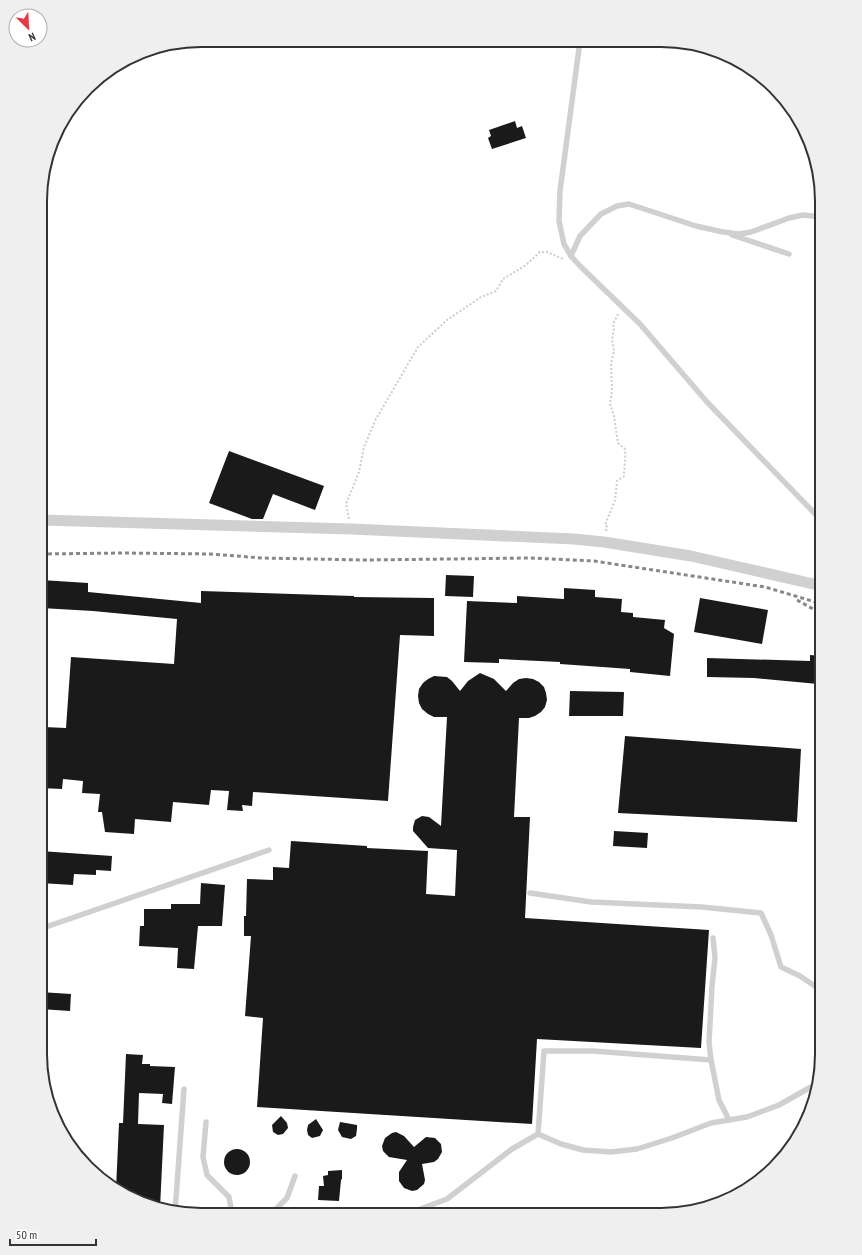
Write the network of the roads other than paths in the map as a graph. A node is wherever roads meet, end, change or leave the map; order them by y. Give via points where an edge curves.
1 (579, 47) edge
2 (815, 216) edge
3 (723, 232) junction
4 (789, 254) dead end
5 (570, 256) junction
6 (815, 514) edge
7 (47, 520) edge
8 (815, 584) edge
9 (269, 850) dead end
10 (530, 893) dead end
11 (47, 927) edge
12 (714, 938) dead end
13 (815, 987) edge
14 (711, 1060) junction
15 (811, 1087) edge
16 (184, 1089) dead end
17 (729, 1120) junction
18 (206, 1122) dead end
19 (538, 1134) junction
20 (295, 1176) dead end
21 (175, 1206) edge
22 (231, 1208) edge
23 (277, 1208) edge
24 (423, 1208) edge

1 - 5 lane via 560,191 559,220 564,244
2 - 3 lane via 803,215 789,218 751,232
3 - 4 lane
3 - 5 lane via 629,204 616,206 601,214 580,236
5 - 6 lane via 640,324 707,402
7 - 8 street via 574,539 691,556
9 - 11 lane
10 - 13 lane via 591,902 702,907 761,913 781,967
12 - 14 lane via 709,1042
14 - 17 lane via 719,1100
14 - 19 lane via 544,1051
15 - 17 lane via 779,1106
16 - 21 lane
17 - 19 lane via 710,1123 637,1149 611,1152 583,1150
18 - 22 lane via 203,1157 207,1175 229,1197
19 - 24 lane via 512,1148 447,1199
20 - 23 lane via 287,1198

